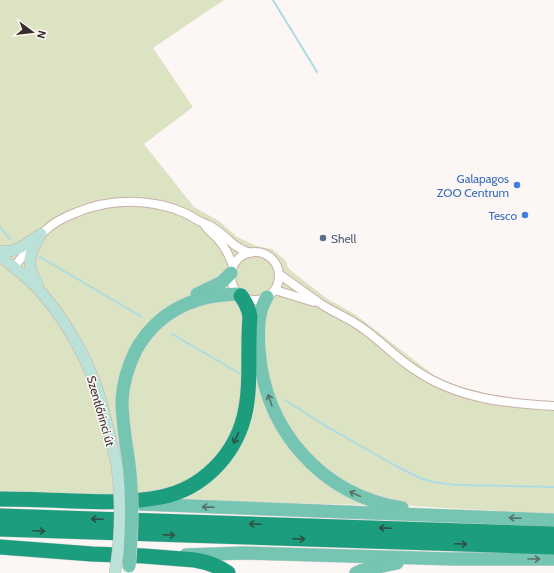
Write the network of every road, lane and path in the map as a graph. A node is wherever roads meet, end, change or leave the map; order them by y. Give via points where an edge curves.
1 (204, 224) junction
2 (41, 234) junction
3 (0, 251) edge
4 (250, 253) junction
5 (0, 256) edge
6 (14, 267) junction
7 (232, 270) junction
8 (279, 274) junction
9 (40, 291) junction
10 (271, 294) junction
11 (240, 295) junction
12 (322, 304) junction
13 (182, 305) junction
14 (554, 406) edge
15 (123, 465) junction
16 (0, 499) edge
17 (114, 502) junction
18 (0, 516) edge
19 (447, 516) junction
20 (554, 520) edge
21 (0, 529) edge
22 (554, 534) edge
23 (0, 547) edge
24 (554, 547) edge
25 (144, 556) junction
26 (453, 559) junction
27 (554, 559) edge
28 (122, 569) edge
29 (228, 573) edge
30 (356, 573) edge

1 - 2 street via 185,213 166,207 145,202 118,202 78,211 53,224
1 - 4 street via 211,226 237,247
1 - 7 street via 228,254
2 - 3 main road via 16,250
2 - 6 street
2 - 9 main road via 30,261
4 - 7 street via 239,258
4 - 8 street via 262,253 271,258
5 - 6 main road, Szentlőrinci út
6 - 9 main road, Szentlőrinci út
7 - 11 street via 232,285
7 - 13 main road via 222,282 190,298
8 - 10 street via 278,283
8 - 12 street
9 - 15 main road, Szentlőrinci út via 68,329 88,366
10 - 11 street via 254,301
10 - 12 street
19 -> 10 main road via 394,507 351,492 315,468 287,435 276,417 264,381 259,355 259,317 261,308
11 - 13 main road via 211,296
11 -> 17 highway via 247,305 250,317 247,394 242,425 230,451 208,474 179,492 150,499
12 - 14 street via 359,325 414,370 440,384 492,400
13 - 15 main road via 147,334 128,368 122,399
15 - 28 main road, bridge via 132,510 131,542
16 - 17 highway
19 -> 17 main road
22 -> 18 highway
20 -> 19 main road
21 -> 24 highway
23 - 25 highway
25 - 26 main road via 244,553
25 - 29 highway via 195,560 217,566
26 -> 27 main road
26 - 30 main road via 391,564

